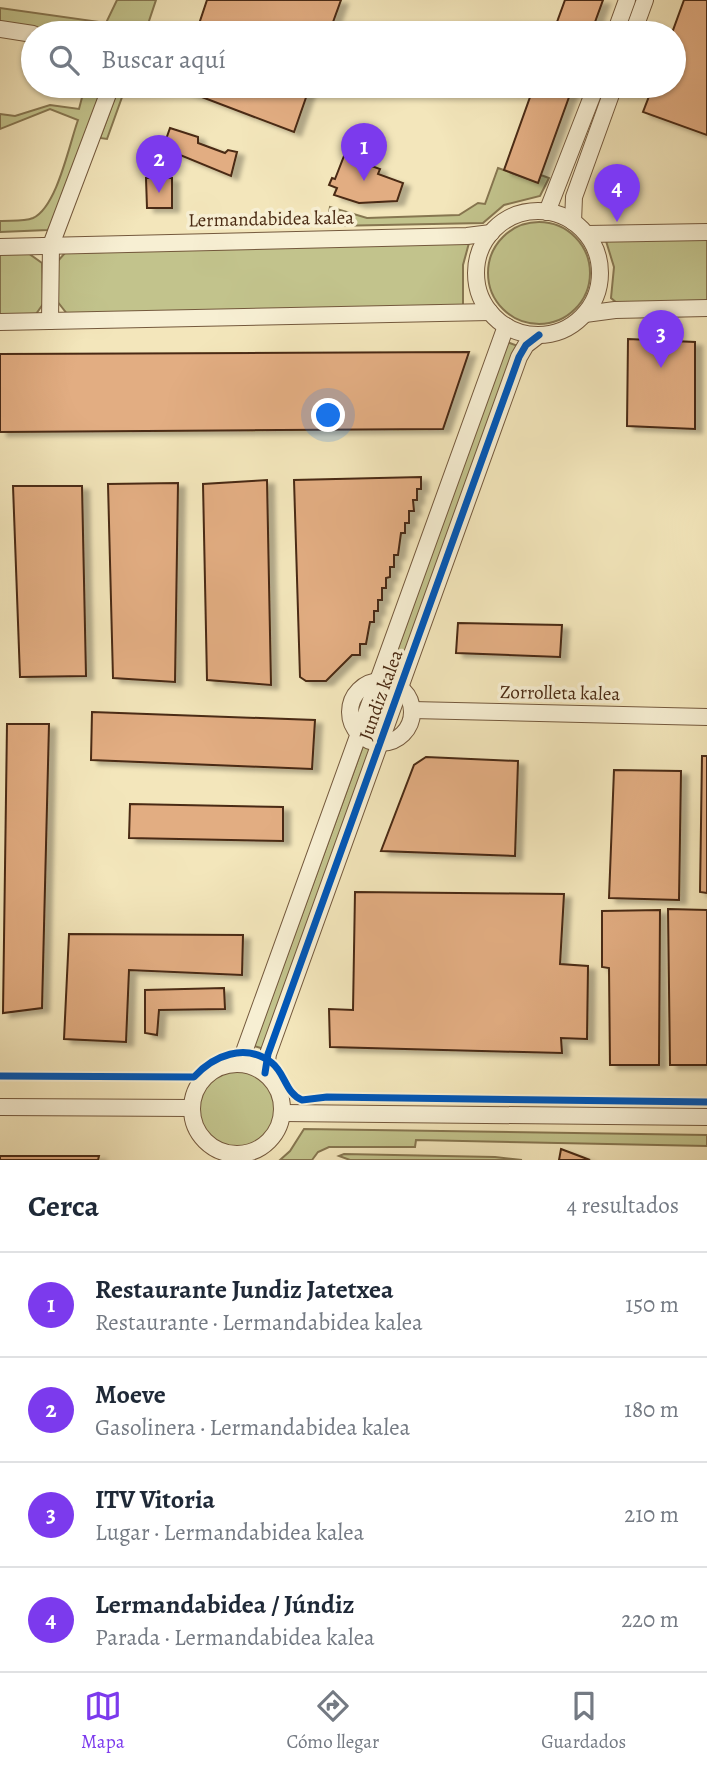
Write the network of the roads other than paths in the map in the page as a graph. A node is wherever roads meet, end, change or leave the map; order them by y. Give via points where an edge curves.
1 (626, 0) edge
2 (645, 0) edge
3 (619, 21) edge
4 (637, 21) edge
5 (0, 29) edge
6 (21, 32) edge
7 (106, 98) edge
8 (591, 98) edge
9 (610, 98) edge
10 (547, 212) junction
11 (573, 222) junction
12 (707, 232) edge
13 (491, 233) junction
14 (587, 234) junction
15 (51, 245) junction
16 (0, 247) edge
17 (707, 307) edge
18 (490, 312) junction
19 (585, 314) junction
20 (50, 321) junction
21 (0, 322) edge
22 (506, 326) junction
23 (539, 335) junction
24 (380, 680) junction
25 (401, 687) junction
26 (412, 710) junction
27 (707, 717) edge
28 (360, 736) junction
29 (380, 743) junction
30 (240, 1063) junction
31 (265, 1073) junction
32 (0, 1107) edge
33 (192, 1108) junction
34 (283, 1113) junction
35 (707, 1117) edge
36 (220, 1156) edge

1 - 3 street
2 - 4 street
5 - 6 street
7 - 15 street
8 - 10 street
9 - 11 street via 574,197
10 - 11 street
10 - 13 street via 523,213
11 - 14 street
12 - 14 street
13 - 15 street, Lermandabidea kalea
13 - 18 street via 478,258 477,272 480,293
14 - 19 street via 596,249 600,274 595,299
15 - 16 street, Lermandabidea kalea
15 - 20 street
17 - 19 street
18 - 20 street
18 - 22 street
19 - 23 street via 556,333
20 - 21 street
22 - 23 street
22 - 24 street, Jundiz kalea
23 - 25 street, Jundiz kalea via 519,357
24 - 25 street, Jundiz kalea
24 - 28 street, Jundiz kalea
25 - 26 street, Jundiz kalea
25 - 29 street, Jundiz kalea
26 - 27 street, Zorrolleta kalea
26 - 29 street, Jundiz kalea via 400,737
28 - 29 street, Jundiz kalea
28 - 30 street, Jundiz kalea
29 - 31 street, Jundiz kalea
30 - 31 street
30 - 33 street via 210,1072 197,1088
31 - 34 street via 279,1091
32 - 33 street
33 - 36 street via 197,1130
34 - 35 street
34 - 36 street via 276,1133 262,1147

